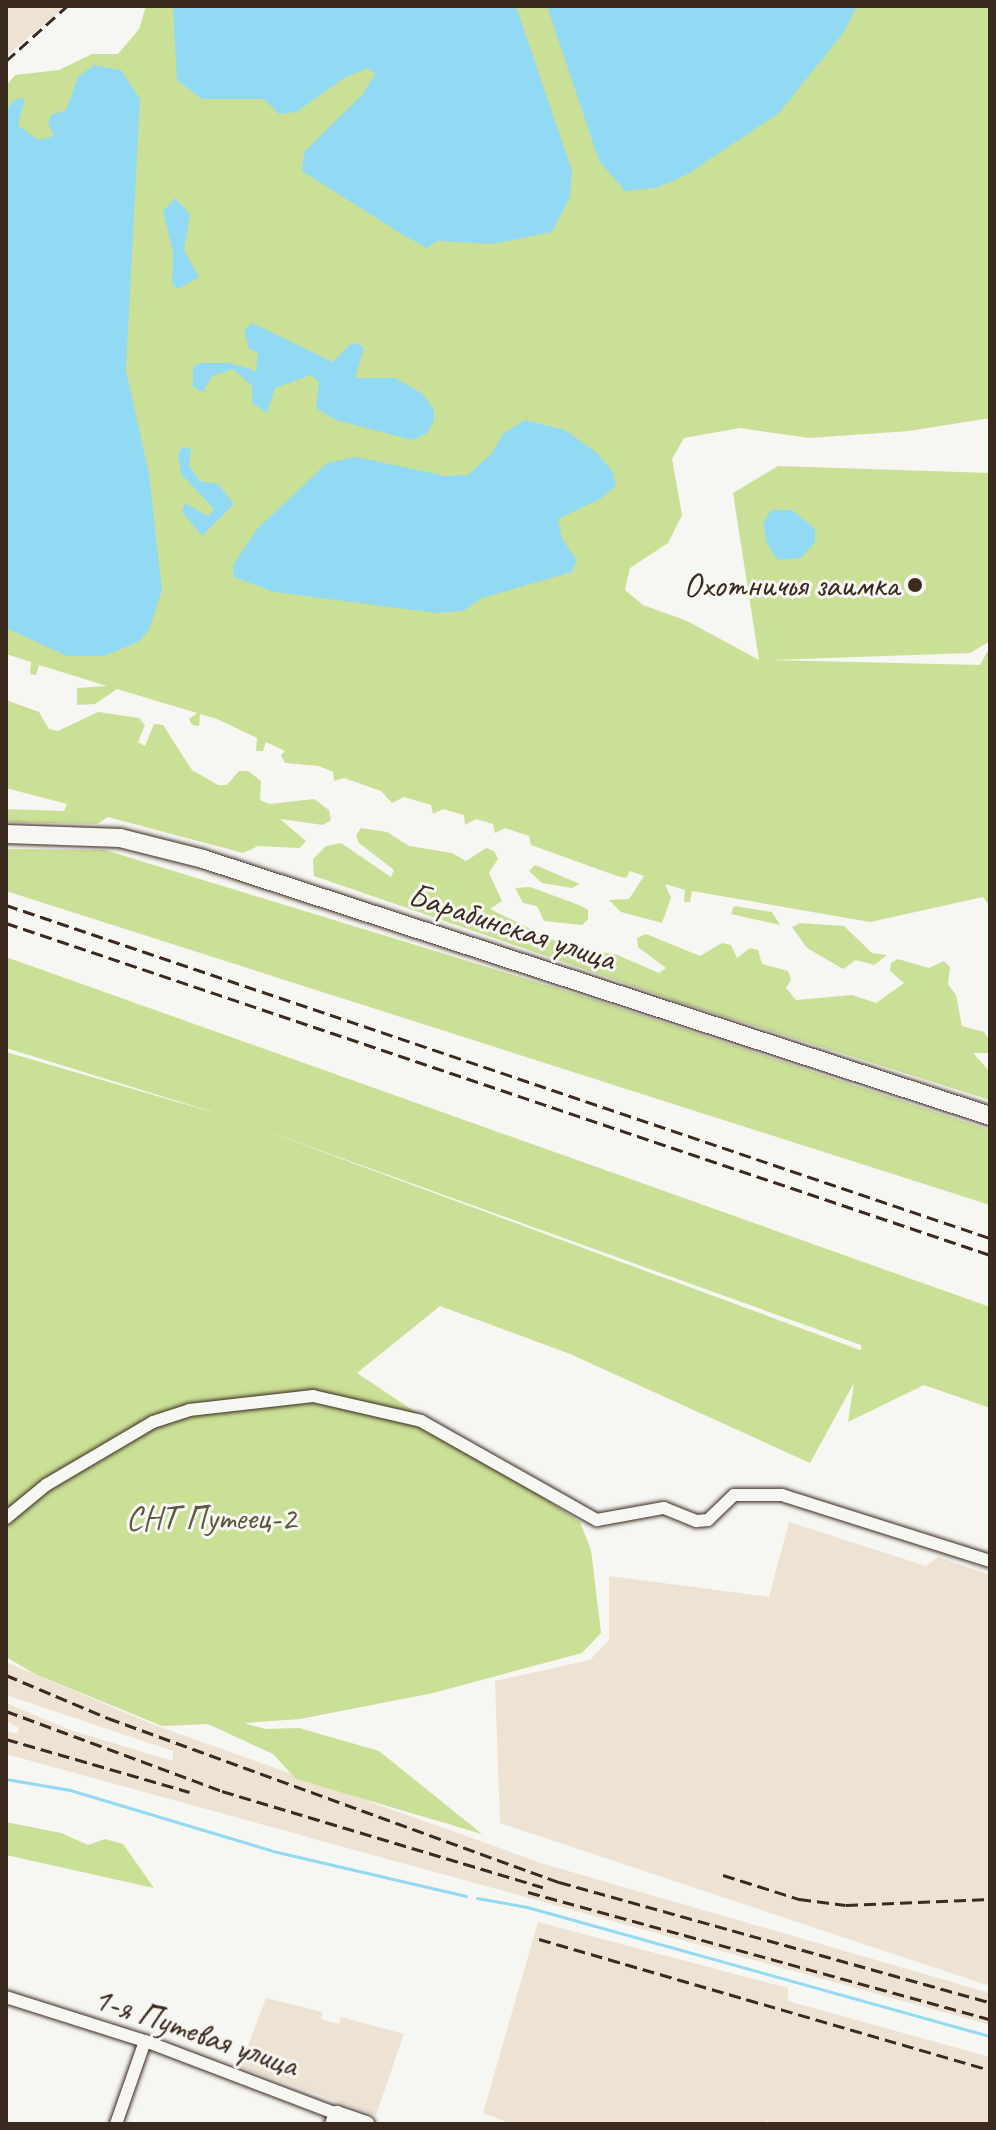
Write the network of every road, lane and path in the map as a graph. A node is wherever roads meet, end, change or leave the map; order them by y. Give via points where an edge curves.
1 (6, 834) edge
2 (990, 1116) edge
3 (6, 1518) edge
4 (990, 1561) edge
5 (6, 1997) edge
6 (145, 2041) junction
7 (335, 2119) edge
8 (116, 2124) edge
9 (366, 2124) edge

1 - 2 main road, Барабинская улица via 120,838 203,859
3 - 4 street via 46,1485 153,1422 236,1402 313,1396 421,1421 597,1520 664,1508 696,1521 708,1520 734,1495 782,1495
5 - 6 street, 1-я Путевая улица
6 - 7 street, 1-я Путевая улица
6 - 8 street
7 - 9 street, 1-я Путевая улица

